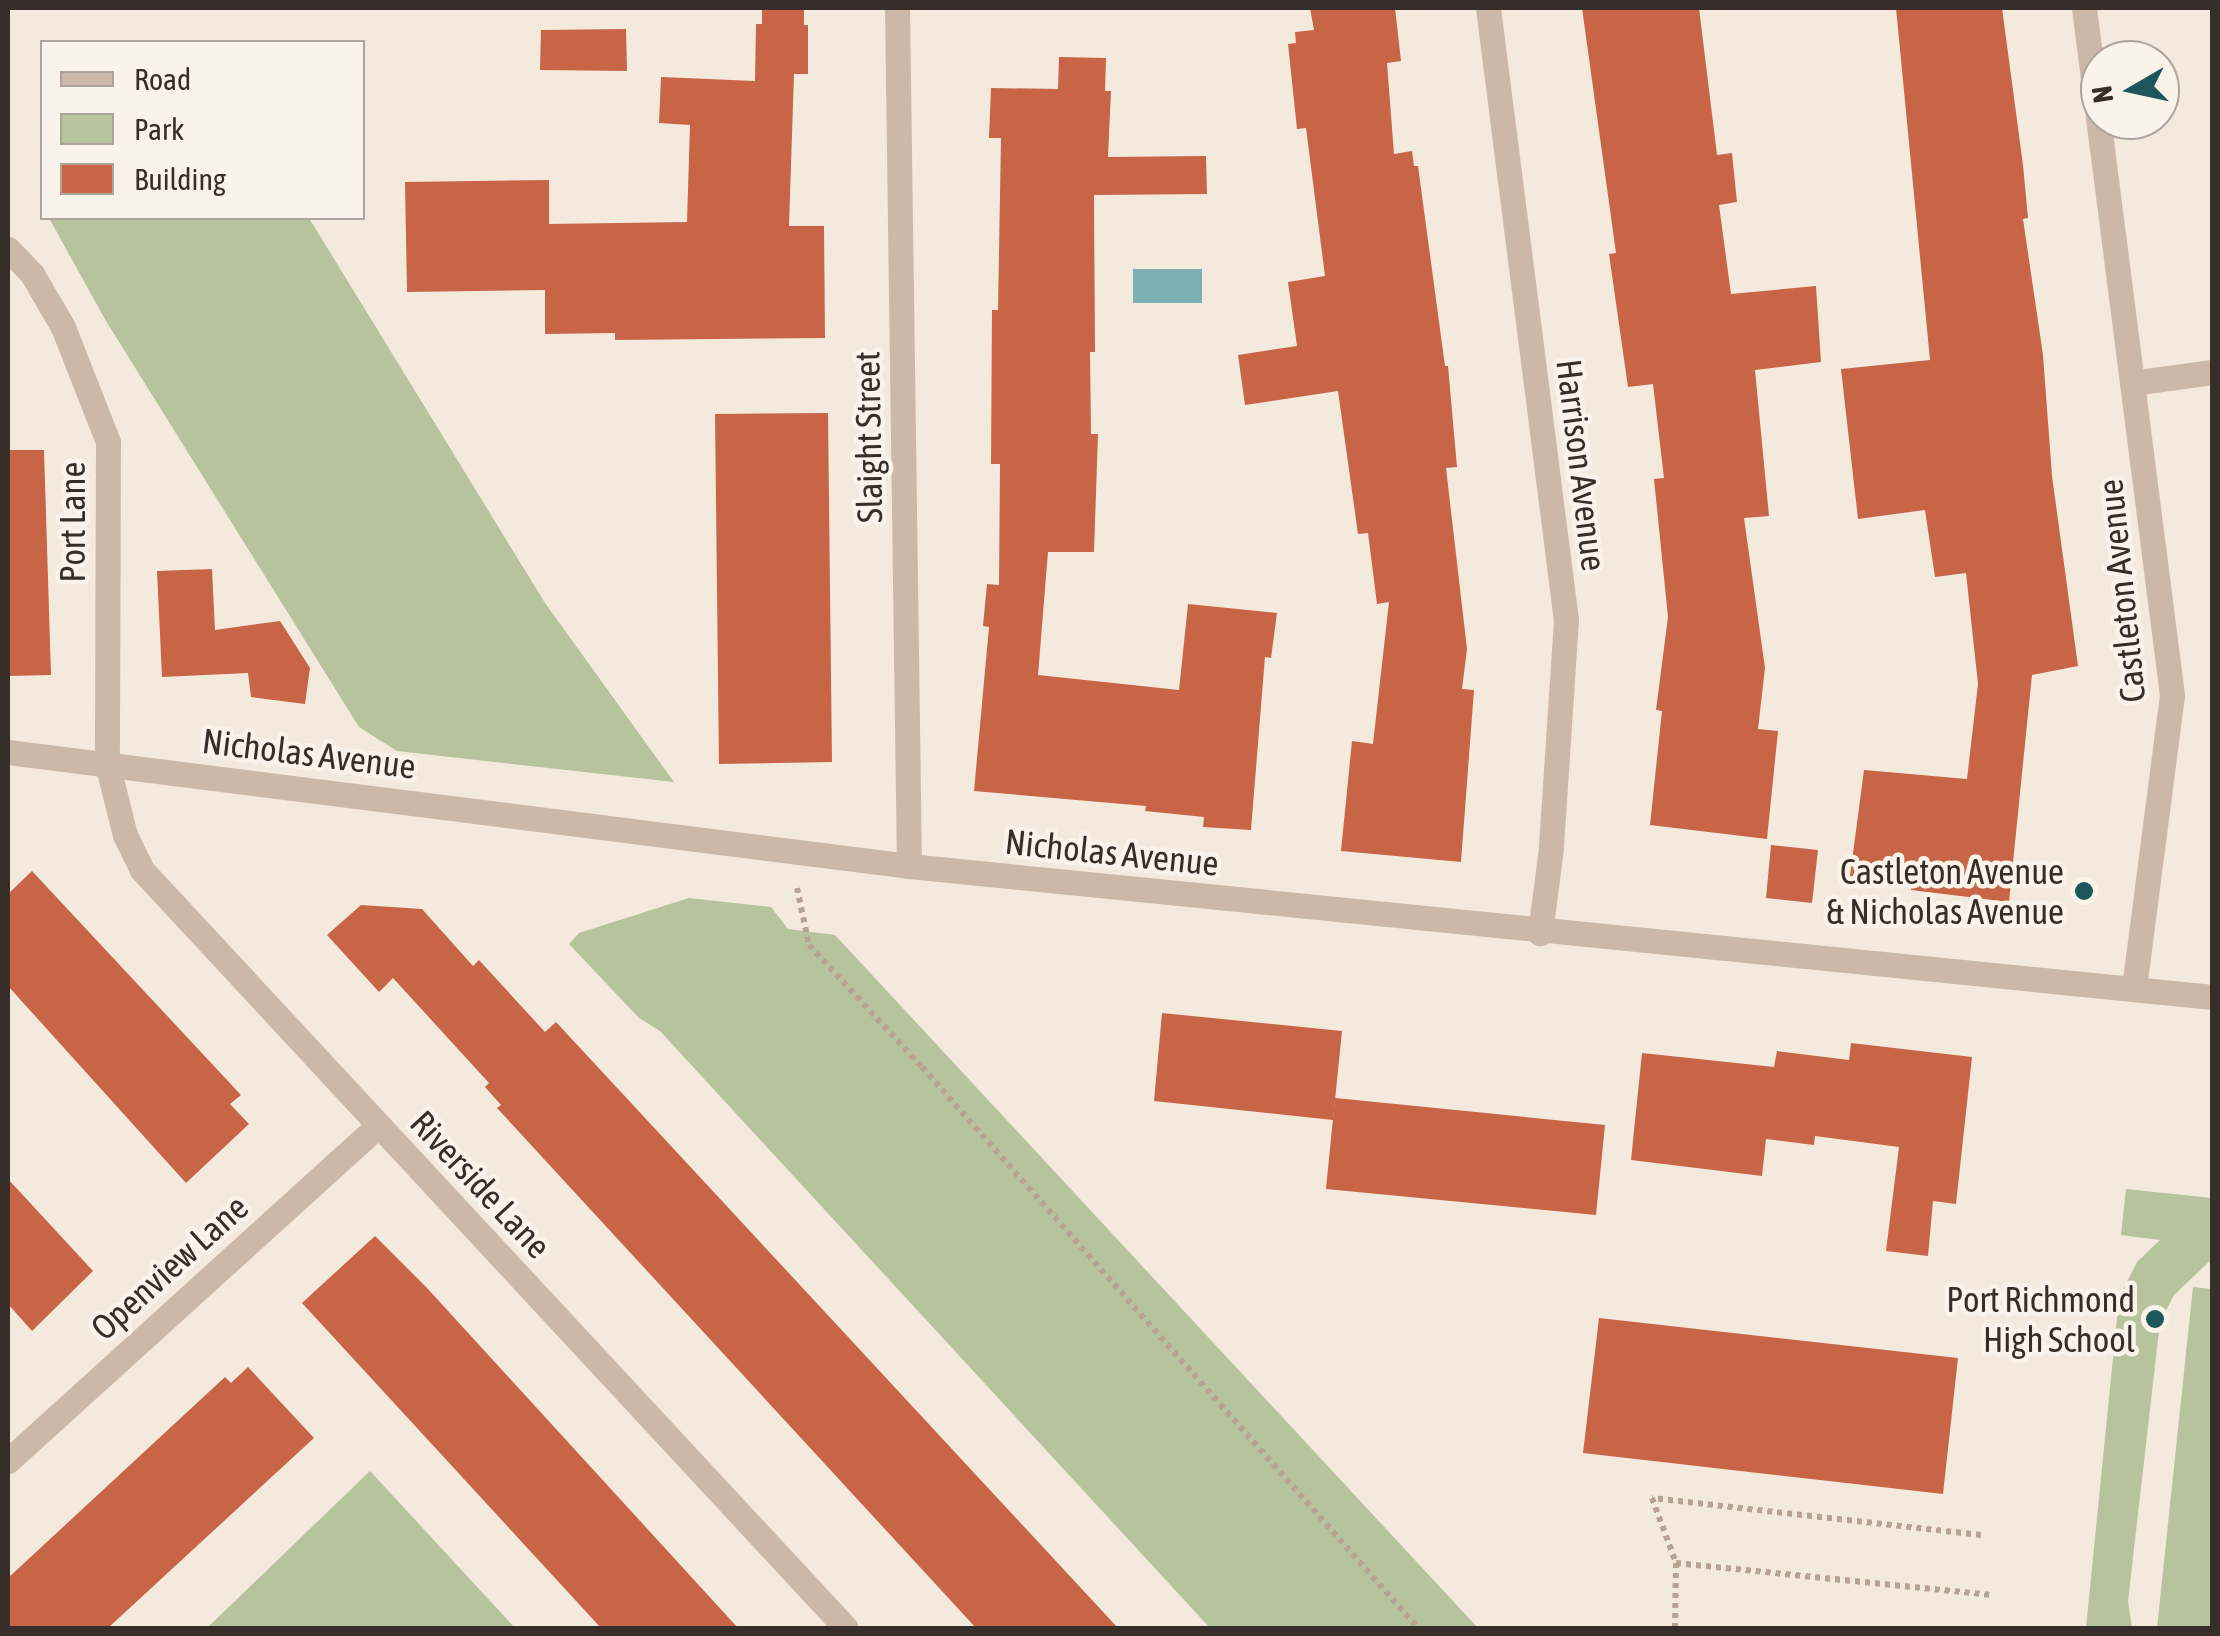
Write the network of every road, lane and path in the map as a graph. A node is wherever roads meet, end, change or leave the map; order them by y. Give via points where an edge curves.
1 (897, 8) edge
2 (1488, 8) edge
3 (2084, 8) edge
4 (8, 249) edge
5 (2212, 372) edge
6 (2132, 383) junction
7 (8, 752) edge
8 (106, 763) junction
9 (796, 851) junction
10 (909, 866) junction
11 (1540, 932) junction
12 (2134, 989) junction
13 (2212, 997) edge
14 (378, 1125) junction
15 (8, 1461) edge
16 (1981, 1536) dead end
17 (1676, 1563) junction
18 (1989, 1595) dead end
19 (846, 1628) edge
20 (1418, 1628) edge
21 (1675, 1628) edge

1 - 10 street, Slaight Street
2 - 11 street, Harrison Avenue via 1566,620
3 - 6 street, Castleton Avenue
4 - 8 street, Port Lane via 32,274 63,327 108,442
5 - 6 street
6 - 12 street, Castleton Avenue via 2172,696
7 - 8 street, Nicholas Avenue
8 - 9 street, Nicholas Avenue
8 - 14 street, Riverside Lane via 142,870
9 - 10 street, Nicholas Avenue
9 - 20 path via 798,908 808,944
10 - 11 street, Nicholas Avenue
11 - 12 street, Nicholas Avenue
12 - 13 street, Nicholas Avenue
14 - 15 street, Openview Lane
14 - 19 street, Riverside Lane
16 - 17 path via 1652,1498
17 - 18 path
17 - 21 path

